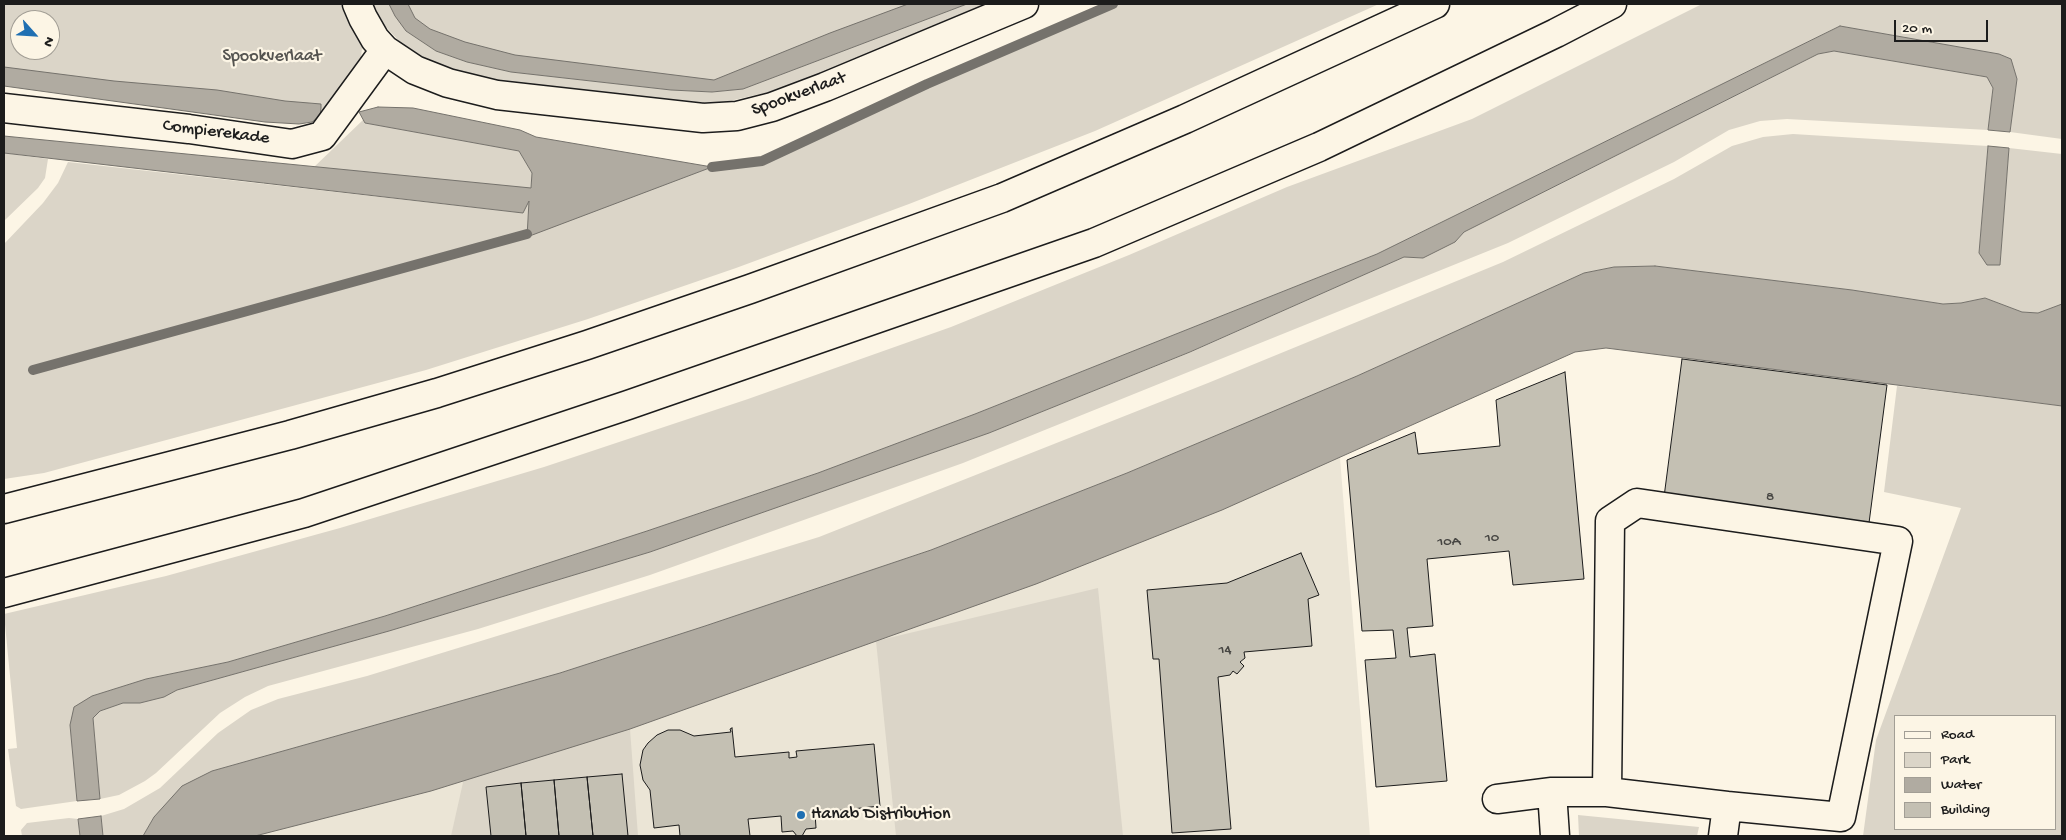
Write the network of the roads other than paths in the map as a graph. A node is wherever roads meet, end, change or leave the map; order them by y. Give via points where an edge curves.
1 (357, 4) edge
2 (1024, 4) edge
3 (1435, 4) edge
4 (1612, 4) edge
5 (385, 50) junction
6 (4, 108) edge
7 (4, 508) edge
8 (4, 593) edge
9 (1552, 792) junction
10 (1607, 792) junction
11 (1496, 799) dead end
12 (1727, 806) junction
13 (1555, 836) edge
14 (1723, 836) edge

1 - 5 main road, Spookverlaat via 375,39
2 - 5 main road, Spookverlaat via 825,87 737,116 703,118 497,95 423,73
3 - 7 main road via 1186,119 1002,198 759,286 437,393 281,438
4 - 8 main road via 1319,147 1094,243 628,405 304,513
5 - 6 main road, Compierekade via 322,136 292,144
9 - 10 main road
9 - 11 main road
9 - 13 main road
10 - 12 main road
10 - 12 main road via 1610,521 1637,503 1898,542 1841,817
12 - 14 main road

